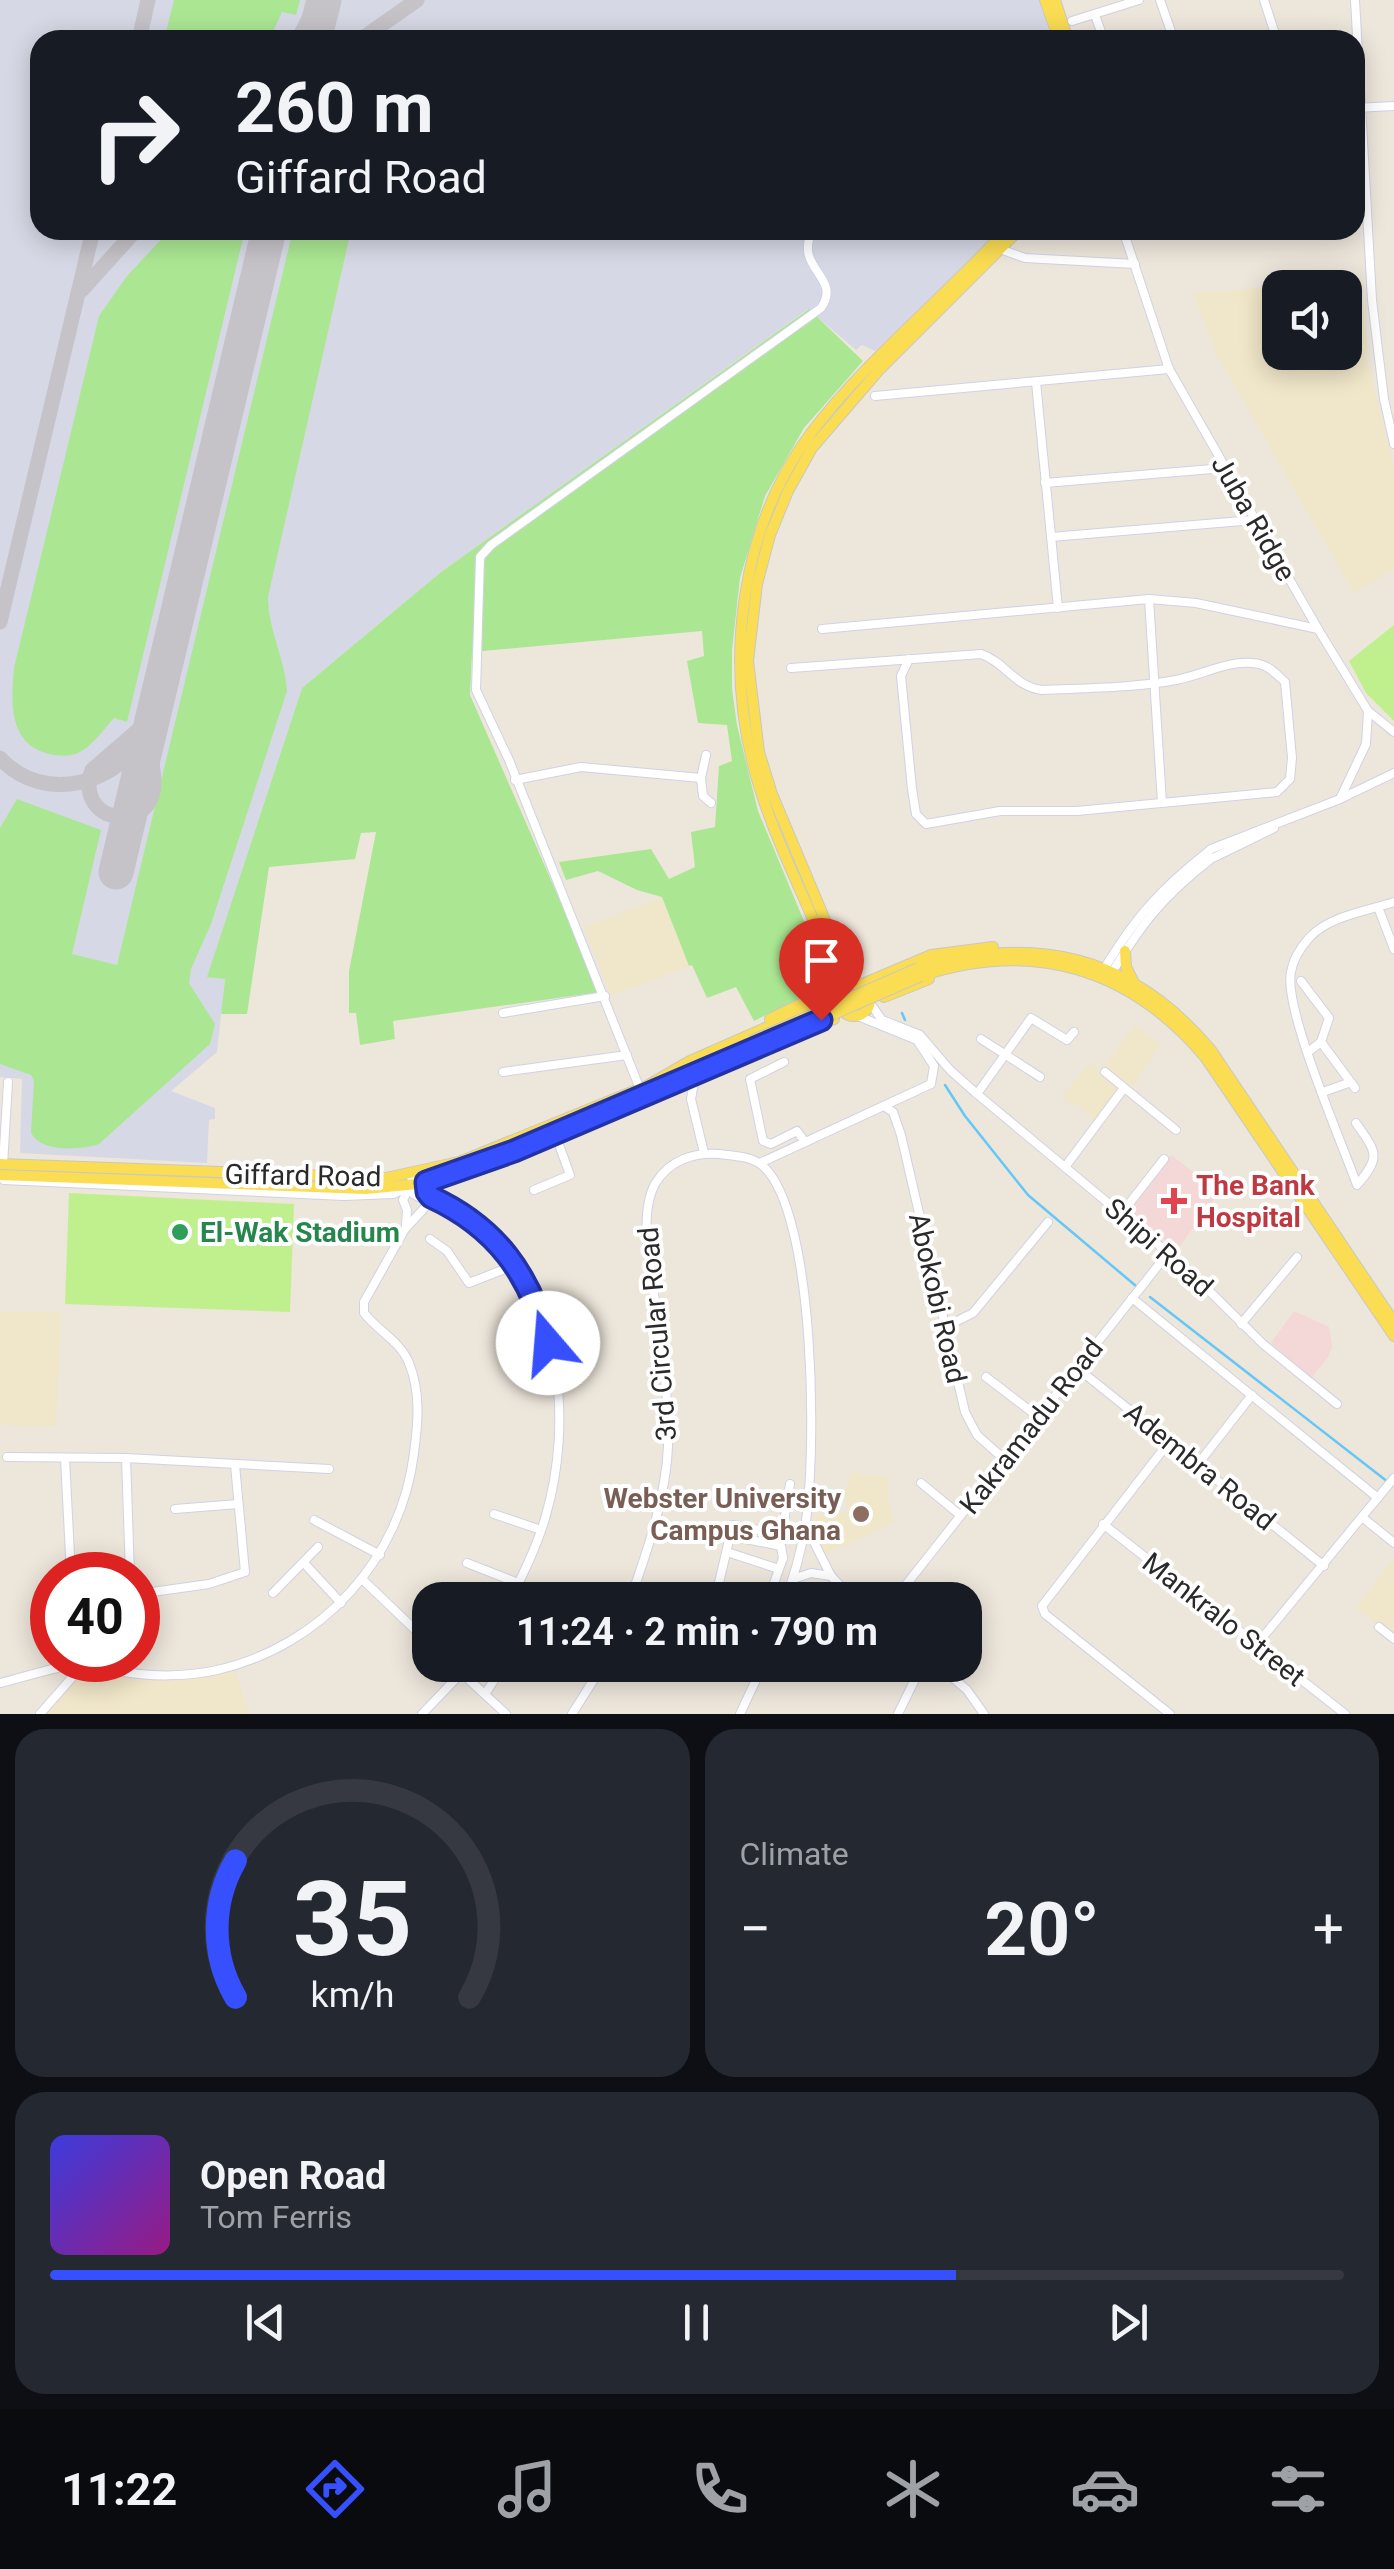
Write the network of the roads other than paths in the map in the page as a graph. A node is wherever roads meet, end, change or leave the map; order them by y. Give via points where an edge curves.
1 (1046, 0) edge
2 (1055, 0) edge
3 (1139, 0) edge
4 (1160, 0) edge
5 (1264, 0) edge
6 (1354, 0) edge
7 (1095, 15) junction
8 (1072, 22) dead end
9 (1055, 30) edge
10 (1065, 30) edge
11 (1100, 30) edge
12 (1170, 30) edge
13 (1274, 30) edge
14 (1355, 30) edge
15 (1394, 106) edge
16 (1365, 108) edge
17 (1365, 204) edge
18 (808, 240) edge
19 (996, 240) edge
20 (1009, 240) edge
21 (1127, 240) edge
22 (1000, 249) junction
23 (1135, 264) junction
24 (1175, 344) dead end
25 (1164, 350) junction
26 (1169, 370) junction
27 (1036, 382) junction
28 (875, 396) dead end
29 (1394, 444) edge
30 (1224, 468) junction
31 (1044, 483) junction
32 (1254, 520) junction
33 (1050, 537) junction
34 (1149, 598) junction
35 (1058, 608) junction
36 (822, 629) dead end
37 (1318, 630) junction
38 (909, 659) junction
39 (792, 668) dead end
40 (1152, 682) junction
41 (1368, 711) junction
42 (1394, 732) edge
43 (706, 756) dead end
44 (1394, 774) edge
45 (702, 778) junction
46 (515, 780) junction
47 (1340, 799) junction
48 (1162, 802) junction
49 (711, 803) dead end
50 (1212, 854) junction
51 (1394, 902) edge
52 (1378, 907) junction
53 (810, 910) junction
54 (1394, 949) edge
55 (1125, 952) junction
56 (1010, 955) junction
57 (1111, 956) joint
58 (1103, 973) junction
59 (1301, 981) dead end
60 (1133, 982) junction
61 (856, 984) junction
62 (605, 996) junction
63 (838, 996) junction
64 (870, 1003) junction
65 (503, 1013) dead end
66 (845, 1014) junction
67 (858, 1016) junction
68 (1074, 1032) dead end
69 (981, 1039) dead end
70 (750, 1042) junction
71 (1320, 1042) junction
72 (1308, 1052) junction
73 (627, 1055) junction
74 (1006, 1056) junction
75 (784, 1062) dead end
76 (503, 1072) dead end
77 (1105, 1072) dead end
78 (1040, 1077) dead end
79 (8, 1082) dead end
80 (694, 1082) junction
81 (645, 1086) junction
82 (1124, 1088) junction
83 (677, 1089) junction
84 (1323, 1092) junction
85 (977, 1094) junction
86 (691, 1098) junction
87 (631, 1100) junction
88 (881, 1107) junction
89 (866, 1114) junction
90 (1356, 1123) dead end
91 (897, 1125) junction
92 (566, 1129) junction
93 (1176, 1130) dead end
94 (558, 1142) junction
95 (806, 1142) junction
96 (514, 1151) junction
97 (704, 1153) junction
98 (1164, 1160) dead end
99 (760, 1163) junction
100 (1065, 1167) junction
101 (1, 1171) edge
102 (412, 1179) junction
103 (426, 1182) junction
104 (534, 1190) dead end
105 (430, 1200) junction
106 (1121, 1214) junction
107 (1048, 1222) dead end
108 (405, 1229) junction
109 (430, 1239) dead end
110 (1168, 1253) junction
111 (1296, 1257) dead end
112 (515, 1265) junction
113 (1132, 1298) junction
114 (1394, 1322) edge
115 (1241, 1324) junction
116 (944, 1327) junction
117 (1394, 1336) edge
118 (1076, 1367) junction
119 (986, 1377) dead end
120 (1252, 1395) junction
121 (1337, 1404) dead end
122 (1037, 1416) junction
123 (1169, 1442) junction
124 (7, 1457) dead end
125 (65, 1458) junction
126 (126, 1458) junction
127 (1004, 1459) junction
128 (1198, 1464) junction
129 (235, 1465) junction
130 (329, 1468) dead end
131 (1394, 1478) edge
132 (921, 1483) dead end
133 (790, 1484) dead end
134 (1378, 1498) junction
135 (238, 1504) junction
136 (175, 1509) dead end
137 (494, 1514) dead end
138 (960, 1515) junction
139 (1362, 1518) junction
140 (314, 1520) dead end
141 (1103, 1524) junction
142 (732, 1525) dead end
143 (806, 1526) junction
144 (541, 1530) junction
145 (782, 1534) junction
146 (803, 1538) junction
147 (1394, 1544) edge
148 (318, 1547) dead end
149 (71, 1552) edge
150 (129, 1552) edge
151 (726, 1552) junction
152 (380, 1556) junction
153 (783, 1558) junction
154 (797, 1562) junction
155 (304, 1563) junction
156 (466, 1564) dead end
157 (1324, 1566) junction
158 (779, 1569) junction
159 (831, 1576) junction
160 (793, 1579) junction
161 (363, 1580) junction
162 (515, 1582) edge
163 (518, 1582) edge
164 (636, 1582) edge
165 (719, 1582) edge
166 (774, 1582) edge
167 (792, 1582) edge
168 (837, 1582) edge
169 (908, 1582) edge
170 (160, 1591) edge
171 (272, 1593) dead end
172 (341, 1603) junction
173 (412, 1627) edge
174 (1379, 1627) dead end
175 (1394, 1638) edge
176 (1258, 1643) junction
177 (160, 1672) edge
178 (30, 1676) edge
179 (69, 1682) edge
180 (455, 1682) edge
181 (472, 1682) edge
182 (493, 1682) edge
183 (592, 1682) edge
184 (755, 1682) edge
185 (914, 1682) edge
186 (958, 1682) edge
187 (0, 1683) edge
188 (485, 1694) junction
189 (1168, 1713) edge
190 (40, 1714) edge
191 (422, 1714) edge
192 (506, 1714) edge
193 (572, 1714) edge
194 (740, 1714) edge
195 (898, 1714) edge
196 (984, 1714) edge
197 (1345, 1714) edge

1 - 9 main road
2 - 10 main road
3 - 7 street
4 - 12 street
5 - 13 street
6 - 14 street
7 - 8 street
7 - 11 street
15 - 16 street
17 - 29 street
18 - 46 street via 809,262 828,286 821,308 480,557 476,690
19 - 53 main road via 811,433 760,537 742,616 745,724 760,788
20 - 22 main road
21 - 23 street, Juba Ridge
22 - 23 street via 1025,258
22 - 61 main road via 812,448 770,535 757,584 748,661 759,752
23 - 25 street, Juba Ridge
24 - 25 street
25 - 26 street, Juba Ridge
26 - 27 street
26 - 30 street, Juba Ridge
27 - 28 street
27 - 31 street
30 - 31 street
30 - 32 street, Juba Ridge
31 - 33 street
32 - 33 street
32 - 37 street, Juba Ridge
33 - 35 street
34 - 35 street
34 - 37 street
34 - 40 street
35 - 36 street
37 - 41 street, Juba Ridge
38 - 39 street
38 - 40 street via 981,654 1027,688 1042,690
38 - 48 street via 901,676 914,809 922,824
40 - 48 street
40 - 48 street via 1225,664 1268,666 1285,682 1289,712 1290,780 1278,792
41 - 42 street, Juba Ridge
41 - 47 street via 1366,744
43 - 45 street
44 - 47 street
45 - 46 street via 581,767
45 - 49 street via 703,796
46 - 62 street
47 - 50 street
50 - 55 street via 1163,898
50 - 57 street via 1146,906
51 - 52 street
52 - 54 street
52 - 72 street via 1325,926 1297,955 1290,988
53 - 63 main road via 836,973
53 - 70 main road via 824,986 772,1017
55 - 58 street
55 - 60 main road
56 - 58 main road, Giffard Road
56 - 61 main road, Giffard Road via 983,946 931,955
56 - 64 main road, Giffard Road
56 - 70 main road, Giffard Road, bridge via 920,972
57 - 58 main road
58 - 60 main road, Giffard Road
58 - 117 main road, Giffard Road via 1183,1030 1205,1056
59 - 71 street via 1329,1018
60 - 114 main road, Giffard Road via 1211,1050
61 - 63 main road
61 - 64 main road
62 - 65 street
62 - 73 street
63 - 66 main road
63 - 70 main road, Giffard Road
64 - 67 main road
64 - 85 street, Shipi Road via 882,1020 920,1034
66 - 67 main road
66 - 80 main road, Giffard Road
67 - 88 street via 914,1038 934,1066 926,1088
68 - 74 street via 1068,1040 1031,1018
69 - 74 street
70 - 81 main road, Giffard Road
70 - 87 main road, Giffard Road
71 - 72 street
71 - 84 street via 1353,1085
72 - 84 street
73 - 76 street
73 - 81 street
74 - 78 street
74 - 85 street
75 - 95 street via 750,1079 763,1141 797,1132
77 - 82 street
79 - 101 street
80 - 83 main road, Giffard Road
80 - 86 street
81 - 102 main road, Giffard Road
82 - 93 street
82 - 100 street
83 - 86 street
83 - 87 main road, Giffard Road
84 - 90 street via 1357,1185 1376,1154
85 - 100 street, Shipi Road
86 - 97 street
87 - 92 main road, Giffard Road
88 - 89 street
88 - 91 street, Abokobi Road via 893,1112
89 - 91 street via 888,1112
89 - 95 street
91 - 116 street, Abokobi Road
92 - 94 street
92 - 96 main road, Giffard Road
94 - 96 street
94 - 104 street via 570,1175
95 - 99 street
96 - 103 main road, Giffard Road
97 - 99 street
97 - 164 street, 3rd Circular Road via 662,1174 648,1208 668,1450
98 - 106 street
99 - 143 street via 788,1210 802,1280 811,1413
100 - 106 street, Shipi Road
101 - 102 main road, Giffard Road
101 - 102 street, Giffard Road via 344,1196 393,1194
102 - 103 main road, Giffard Road
102 - 105 street
102 - 108 street via 403,1200
103 - 105 main road
105 - 108 street
105 - 112 street via 484,1229
106 - 110 street, Shipi Road
107 - 116 street via 973,1312
108 - 152 street via 363,1306 408,1361 420,1415 408,1490
109 - 112 street via 469,1283
110 - 113 street, Kakramadu Road
110 - 115 street, Shipi Road
111 - 115 street
112 - 144 street via 544,1326 559,1393 554,1475
113 - 118 street, Kakramadu Road
113 - 120 street
115 - 121 street, Shipi Road
116 - 127 street, Abokobi Road via 970,1424
118 - 122 street, Kakramadu Road
118 - 123 street, Adembra Road
119 - 122 street
120 - 128 street
120 - 134 street
122 - 127 street, Kakramadu Road
123 - 128 street, Adembra Road
123 - 141 street
124 - 125 street
125 - 126 street
125 - 149 street
126 - 129 street
126 - 150 street
127 - 138 street, Kakramadu Road
128 - 157 street, Adembra Road
129 - 130 street
129 - 135 street
131 - 134 street
132 - 138 street
133 - 145 street
134 - 139 street
135 - 136 street
135 - 170 street via 245,1572
137 - 144 street
138 - 169 street, Kakramadu Road
139 - 147 street
139 - 157 street
140 - 152 street
141 - 176 street, Mankralo Street
141 - 189 street via 1043,1602 1043,1611
142 - 145 street
143 - 146 street
143 - 159 street
144 - 163 street
145 - 146 street
146 - 154 street
148 - 155 street
151 - 153 street via 733,1534 783,1546
151 - 158 street
151 - 165 street
152 - 161 street
153 - 154 street
153 - 158 street
154 - 160 street
155 - 171 street
155 - 172 street
156 - 162 street
157 - 176 street
158 - 166 street
159 - 160 street
159 - 168 street
160 - 167 street
161 - 172 street
161 - 173 street
172 - 177 street via 278,1647 215,1670
174 - 175 street
176 - 197 street, Mankralo Street
178 - 187 street
179 - 190 street
180 - 191 street
181 - 188 street
182 - 188 street
183 - 193 street
184 - 194 street
185 - 195 street
186 - 196 street
188 - 192 street

